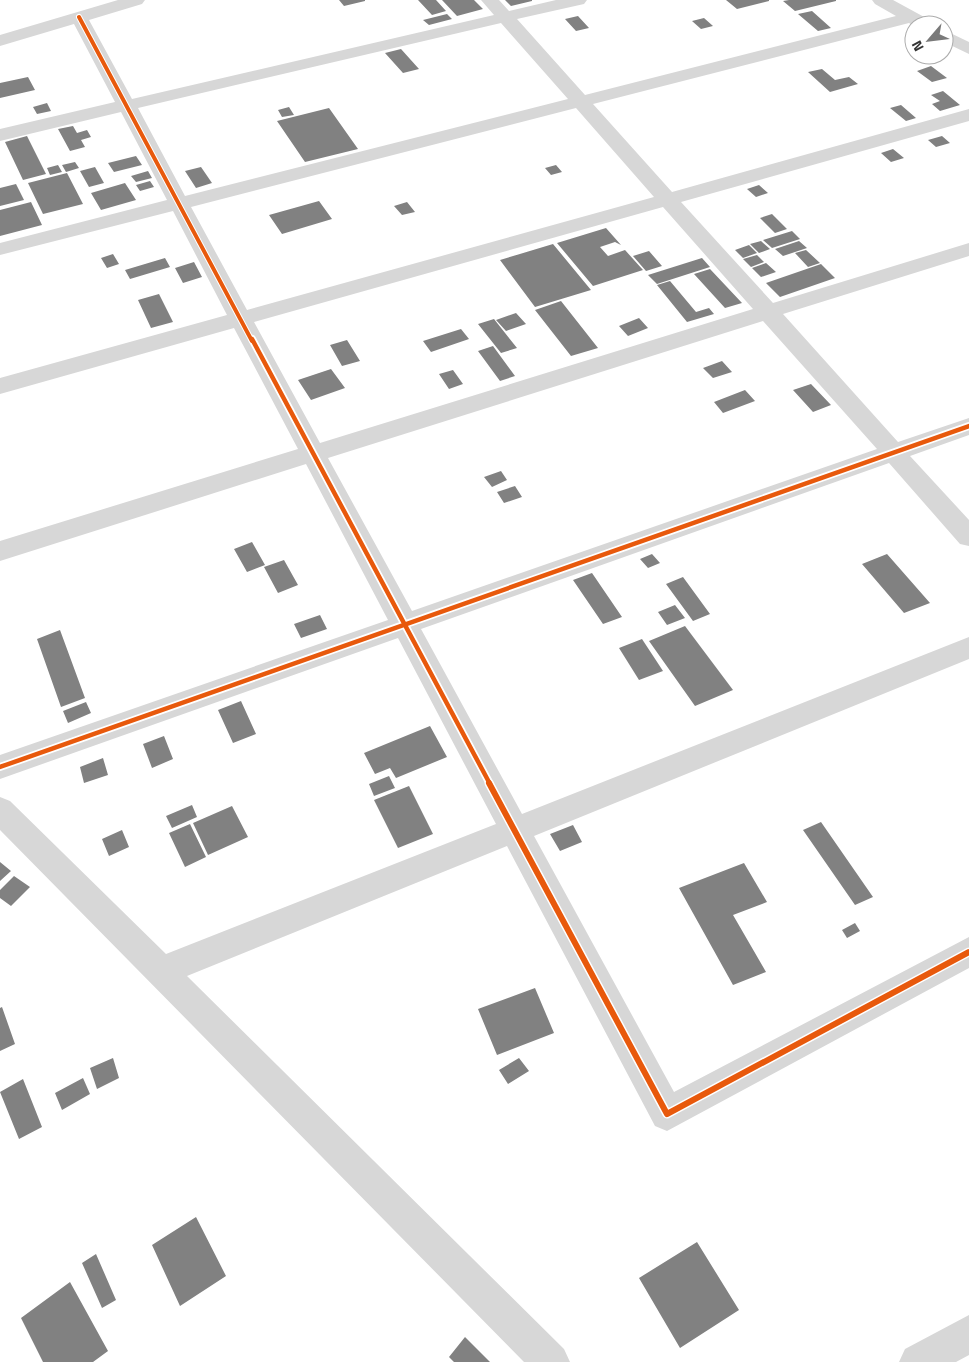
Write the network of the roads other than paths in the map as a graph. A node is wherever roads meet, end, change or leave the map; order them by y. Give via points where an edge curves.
1 (136, 0) edge
2 (490, 0) edge
3 (578, 0) edge
4 (881, 0) edge
5 (908, 15) edge
6 (79, 17) junction
7 (505, 17) junction
8 (904, 25) edge
9 (0, 41) edge
10 (954, 41) edge
11 (969, 49) edge
12 (580, 101) junction
13 (127, 105) junction
14 (969, 115) edge
15 (0, 135) edge
16 (668, 199) junction
17 (179, 203) junction
18 (0, 249) edge
19 (969, 249) edge
20 (768, 312) junction
21 (241, 318) junction
22 (0, 386) edge
23 (969, 426) edge
24 (894, 452) junction
25 (313, 453) junction
26 (969, 536) edge
27 (0, 550) edge
28 (405, 624) junction
29 (969, 648) edge
30 (0, 767) edge
31 (0, 810) edge
32 (516, 830) junction
33 (969, 952) edge
34 (162, 971) junction
35 (969, 1334) edge
36 (551, 1362) edge
37 (918, 1362) edge

1 - 6 street
2 - 7 street
3 - 7 street
4 - 5 street
6 - 9 street
6 - 13 street
7 - 12 street
7 - 13 street
8 - 12 street
10 - 11 street
12 - 16 street
12 - 17 street
13 - 15 street
13 - 17 street
14 - 16 street
16 - 20 street
16 - 21 street
17 - 18 street
17 - 21 street
19 - 20 street
20 - 24 street
20 - 25 street
21 - 22 street
21 - 25 street
23 - 24 street
24 - 26 street
24 - 28 street
25 - 27 street
25 - 28 street
28 - 30 street
28 - 32 street
29 - 32 street
31 - 34 street
32 - 33 street via 667,1114
32 - 34 street
34 - 36 street
35 - 37 street

